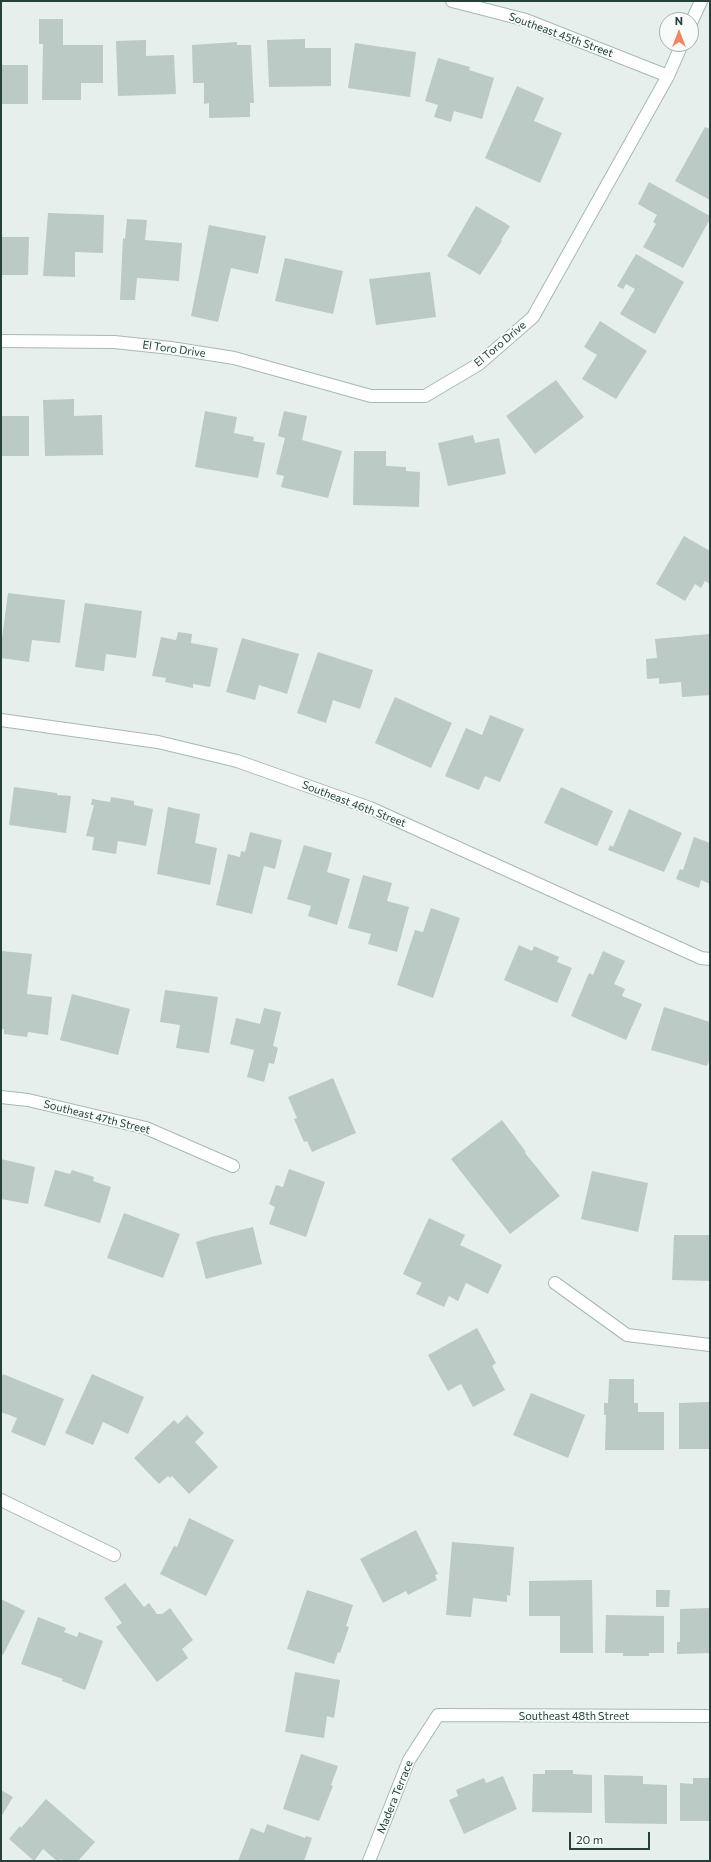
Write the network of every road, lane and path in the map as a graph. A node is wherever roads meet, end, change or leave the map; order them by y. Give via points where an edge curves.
1 (452, 1) edge
2 (701, 1) edge
3 (696, 12) edge
4 (678, 52) edge
5 (668, 76) junction
6 (1, 341) edge
7 (1, 720) edge
8 (710, 959) edge
9 (1, 1097) edge
10 (233, 1166) dead end
11 (555, 1283) dead end
12 (710, 1345) edge
13 (1, 1500) edge
14 (114, 1555) dead end
15 (438, 1715) joint
16 (710, 1716) edge
17 (369, 1861) edge

1 - 5 street, Southeast 45th Street via 526,20
2 - 3 street
4 - 5 street, El Toro Drive
5 - 6 street, El Toro Drive via 533,317 479,364 425,396 371,396 234,358 171,348 114,342
7 - 8 street, Southeast 46th Street via 158,742 237,761 370,808 701,958
9 - 10 street, Southeast 47th Street via 28,1100 146,1128
11 - 12 street via 627,1335
13 - 14 street
15 - 16 street, Southeast 48th Street
15 - 17 street, Madera Terrace via 409,1760

